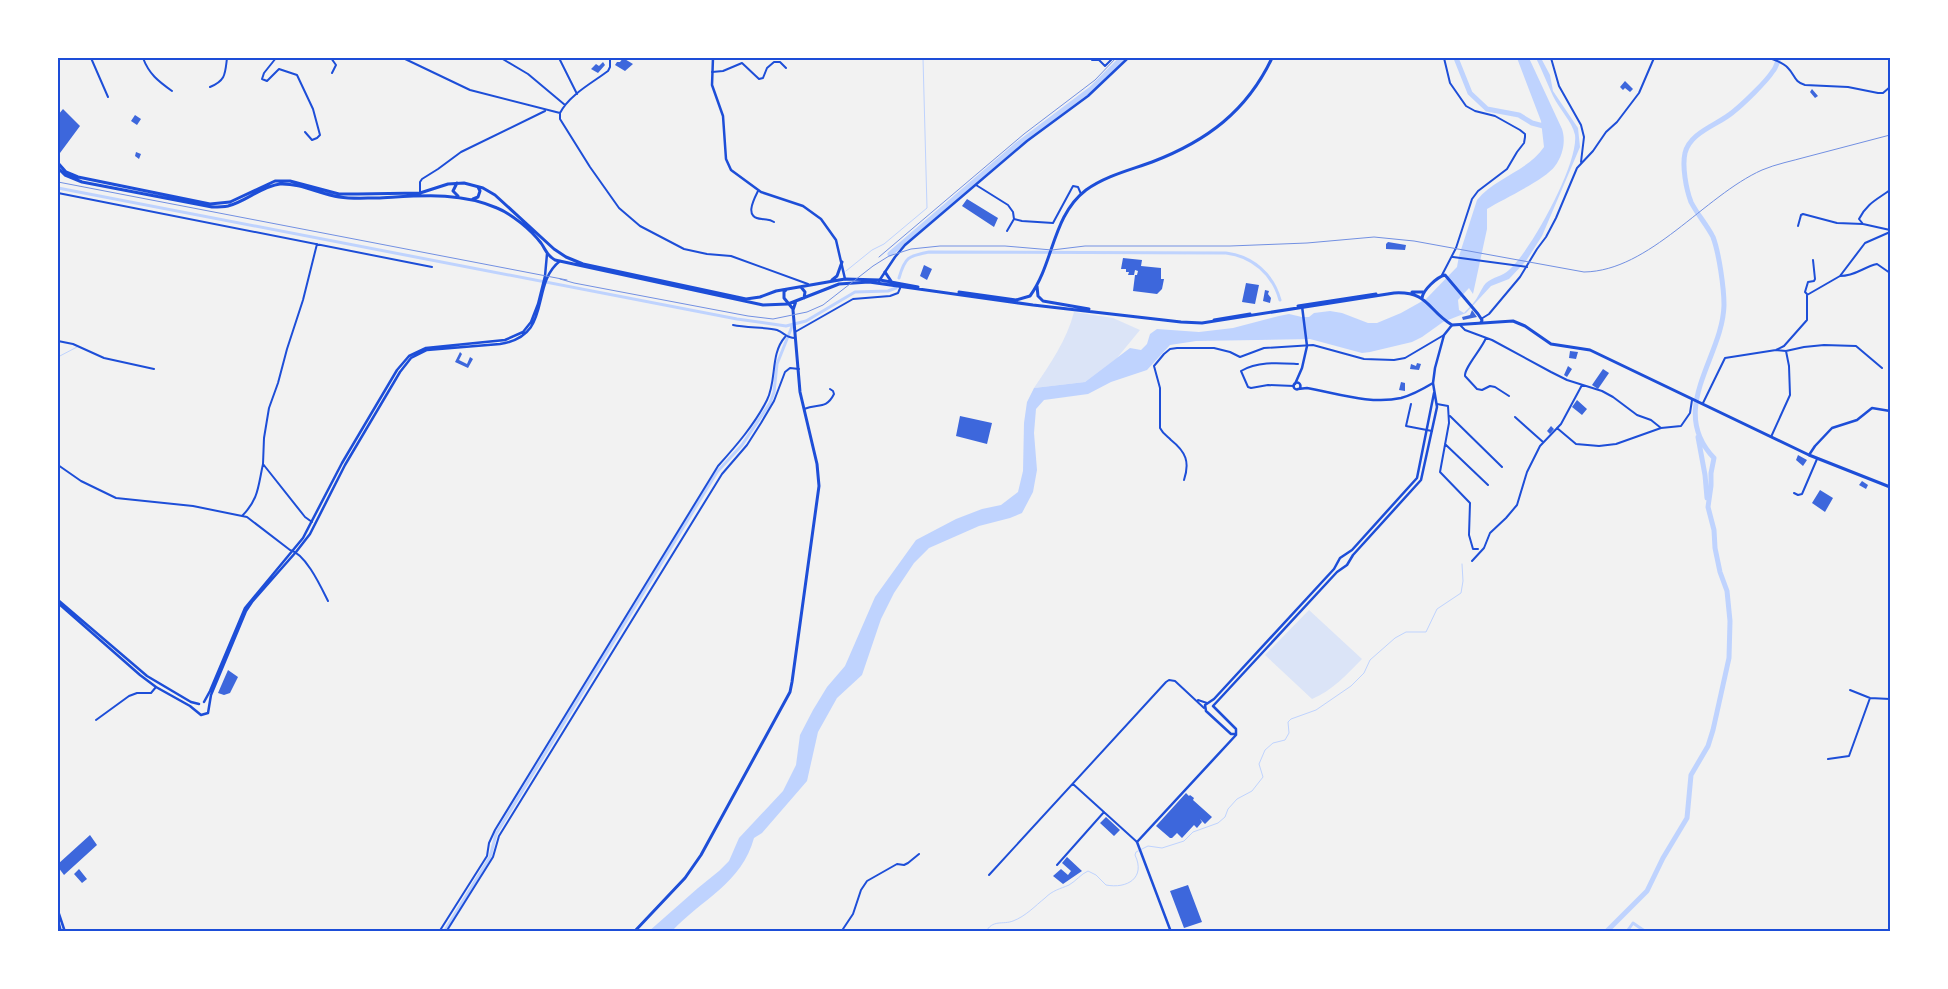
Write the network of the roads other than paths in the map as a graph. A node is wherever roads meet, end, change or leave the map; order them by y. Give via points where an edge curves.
1 (90, 58) edge
2 (143, 58) edge
3 (227, 58) edge
4 (276, 58) edge
5 (331, 58) edge
6 (403, 58) edge
7 (501, 58) edge
8 (559, 58) edge
9 (610, 58) edge
10 (713, 58) edge
11 (1092, 58) edge
12 (1113, 58) edge
13 (1128, 58) edge
14 (1272, 58) edge
15 (1444, 58) edge
16 (1551, 58) edge
17 (1654, 58) edge
18 (1770, 58) edge
19 (786, 68) dead end
20 (712, 72) junction
21 (332, 73) dead end
22 (210, 87) dead end
23 (1890, 87) edge
24 (172, 91) dead end
25 (577, 94) junction
26 (108, 97) dead end
27 (565, 105) junction
28 (547, 111) junction
29 (560, 113) junction
30 (305, 132) dead end
31 (1583, 152) junction
32 (1588, 156) junction
33 (58, 163) edge
34 (1581, 163) junction
35 (58, 168) edge
36 (458, 183) junction
37 (976, 185) junction
38 (477, 186) junction
39 (1890, 190) edge
40 (758, 191) junction
41 (420, 193) junction
42 (58, 194) edge
43 (1081, 195) junction
44 (458, 196) junction
45 (473, 199) junction
46 (1014, 219) junction
47 (774, 222) dead end
48 (1863, 224) junction
49 (1798, 226) dead end
50 (1007, 231) dead end
51 (1890, 231) edge
52 (317, 244) junction
53 (554, 249) junction
54 (547, 254) junction
55 (560, 254) junction
56 (1453, 257) junction
57 (1813, 260) dead end
58 (560, 261) junction
59 (842, 262) junction
60 (432, 266) dead end
61 (1527, 267) junction
62 (885, 272) junction
63 (1890, 274) edge
64 (1442, 275) junction
65 (1840, 276) junction
66 (546, 279) junction
67 (831, 281) junction
68 (845, 281) junction
69 (879, 281) junction
70 (891, 282) junction
71 (1038, 283) junction
72 (811, 285) junction
73 (901, 286) junction
74 (544, 287) junction
75 (801, 287) junction
76 (786, 290) junction
77 (1424, 292) junction
78 (1807, 295) junction
79 (1030, 296) junction
80 (1039, 297) junction
81 (804, 298) junction
82 (1422, 298) junction
83 (796, 301) junction
84 (788, 304) junction
85 (1033, 305) junction
86 (1301, 306) junction
87 (793, 310) junction
88 (1481, 319) junction
89 (1481, 324) junction
90 (733, 325) dead end
91 (1452, 325) junction
92 (1460, 325) junction
93 (796, 332) junction
94 (785, 336) junction
95 (1444, 336) junction
96 (796, 338) junction
97 (1486, 338) junction
98 (58, 341) edge
99 (1307, 344) junction
100 (1776, 350) junction
101 (1786, 351) junction
102 (1298, 364) dead end
103 (1882, 368) dead end
104 (154, 369) dead end
105 (798, 369) junction
106 (1300, 376) junction
107 (1433, 383) junction
108 (1300, 384) junction
109 (1294, 385) junction
110 (1582, 385) junction
111 (1306, 388) junction
112 (830, 389) dead end
113 (1298, 389) junction
114 (1434, 389) junction
115 (1509, 396) dead end
116 (1692, 400) junction
117 (1411, 404) dead end
118 (1437, 404) junction
119 (1701, 405) junction
120 (804, 409) junction
121 (1890, 411) edge
122 (1450, 416) junction
123 (1515, 417) dead end
124 (1557, 428) junction
125 (1661, 428) junction
126 (1428, 430) junction
127 (1432, 431) junction
128 (1771, 437) junction
129 (1543, 443) junction
130 (1445, 444) junction
131 (1809, 455) junction
132 (1818, 458) junction
133 (263, 464) junction
134 (58, 465) edge
135 (1502, 467) dead end
136 (1184, 480) dead end
137 (1488, 485) dead end
138 (1890, 487) edge
139 (1794, 493) dead end
140 (242, 516) junction
141 (312, 522) junction
142 (1478, 549) dead end
143 (295, 551) junction
144 (1345, 556) junction
145 (1350, 561) junction
146 (1472, 561) dead end
147 (1338, 562) junction
148 (1342, 568) junction
149 (328, 601) dead end
150 (58, 602) edge
151 (156, 687) junction
152 (1850, 690) dead end
153 (1870, 698) junction
154 (1196, 700) junction
155 (204, 702) junction
156 (1208, 703) junction
157 (199, 704) junction
158 (210, 706) junction
159 (1213, 707) junction
160 (1204, 708) junction
161 (198, 711) junction
162 (1208, 712) junction
163 (1890, 716) edge
164 (96, 720) dead end
165 (1237, 734) junction
166 (1828, 759) dead end
167 (1073, 784) junction
168 (1104, 812) junction
169 (1137, 843) junction
170 (919, 854) dead end
171 (1057, 865) dead end
172 (989, 875) dead end
173 (58, 911) edge
174 (58, 920) edge
175 (63, 932) edge
176 (439, 932) edge
177 (446, 932) edge
178 (634, 932) edge
179 (841, 932) edge
180 (1171, 932) edge

1 - 26 street
2 - 24 street via 158,82
3 - 22 street via 224,78
4 - 30 street via 262,79 267,81 279,69 297,75 313,109 320,134 313,140
5 - 21 street via 336,65
6 - 28 street via 470,90
7 - 27 street via 528,74
8 - 25 street
9 - 25 street via 608,71
10 - 20 street
11 - 12 street via 1105,66
13 - 37 street via 1094,91 1027,141
14 - 43 main road via 1249,98 1206,135 1176,152 1105,180
15 - 56 street via 1450,83 1466,106 1495,116 1520,130 1525,137 1507,169 1475,195
16 - 31 street via 1559,86 1581,125
17 - 32 street via 1639,93
18 - 23 street via 1787,67 1799,83 1805,85 1848,87 1878,93
19 - 20 street via 780,62 774,62 759,80 742,63
20 - 40 street via 713,89 724,116 728,164 734,174
25 - 27 street
27 - 29 street
28 - 29 street
28 - 41 street via 461,152 422,179
29 - 72 street via 560,120 595,173 622,211 640,226 684,249 731,256
31 - 32 street
31 - 34 street
32 - 34 street
33 - 41 main road via 66,172 78,177 210,204 230,202 275,181 290,180 339,194
34 - 61 street via 1546,237
35 - 44 main road via 68,177 90,184 212,207 228,206 278,184 292,184 339,197
36 - 38 main road
36 - 41 main road
36 - 44 main road via 453,190
37 - 46 street via 1008,205
37 - 62 street via 905,245
38 - 45 main road via 480,191
38 - 53 main road via 494,196
39 - 48 street via 1876,198 1863,212 1859,219
40 - 47 street via 750,209 752,214 761,220
40 - 59 street via 803,206 818,217 835,237
42 - 52 street
43 - 46 street via 1078,187 1072,186 1053,223
43 - 71 main road via 1063,218
44 - 45 main road
45 - 54 main road via 510,216 537,239
46 - 50 street
48 - 49 street via 1837,223 1801,214
48 - 51 street
51 - 65 street via 1865,244
52 - 60 street
52 - 133 street via 269,408
53 - 54 main road via 549,249
53 - 55 main road
54 - 58 main road
54 - 66 street
55 - 58 main road
55 - 76 main road via 583,264 746,299
56 - 61 street
56 - 64 street
57 - 78 street via 1815,279 1808,282
58 - 66 street
58 - 84 main road via 758,304
59 - 67 main road via 837,276
59 - 68 street
61 - 88 street via 1489,314
62 - 69 street
62 - 70 main road
63 - 65 street via 1877,264 1854,275
64 - 77 main road
64 - 88 main road
65 - 78 street
66 - 74 street
67 - 68 main road
67 - 72 main road
68 - 69 main road
68 - 81 main road
69 - 70 main road
69 - 73 main road
70 - 79 main road via 1016,300
71 - 79 main road
71 - 80 main road
72 - 75 main road
73 - 85 main road
73 - 93 street via 898,293 890,296 853,299
74 - 141 street via 531,322 516,336 500,341 426,348 404,360 342,463
74 - 143 street via 533,324 516,339 500,344 431,349 407,362 345,465 316,522
75 - 76 main road
75 - 81 main road
76 - 84 main road via 783,296
77 - 82 main road
77 - 86 main road via 1396,292
78 - 100 street via 1807,320 1784,346
79 - 80 main road
79 - 85 main road via 1029,302
80 - 85 main road via 1038,303
80 - 86 main road via 1047,303 1188,321
81 - 83 main road
82 - 86 main road via 1394,293
82 - 91 main road
83 - 84 main road
83 - 87 main road
84 - 87 main road
85 - 86 main road via 1202,323
86 - 99 street
87 - 93 main road
88 - 89 main road
89 - 92 main road
89 - 116 main road via 1517,322 1551,344 1590,350
90 - 94 street via 776,330
91 - 92 main road
91 - 95 street
92 - 97 street via 1470,333
93 - 96 main road
94 - 96 street
94 - 176 street via 774,363 768,399 718,466 495,830 487,856
95 - 99 street via 1405,358 1387,361 1364,359
95 - 107 street
96 - 105 main road
97 - 110 street via 1529,362
97 - 115 street via 1466,368 1465,376 1477,389 1495,387
98 - 104 street via 104,358
99 - 106 street
99 - 136 street via 1264,348 1240,357 1214,348 1177,348 1170,349 1160,358 1154,366 1160,388 1160,428 1185,456
100 - 101 street
100 - 119 street via 1725,358
101 - 103 street via 1824,345 1856,346
101 - 128 street via 1790,395
102 - 109 street via 1270,362 1241,371 1251,388
105 - 120 main road
105 - 177 street via 790,368 785,372 761,423 722,474 499,836 494,857
106 - 108 street
106 - 109 street
107 - 111 street via 1392,400
107 - 114 street
108 - 109 street
108 - 111 street
108 - 113 street
109 - 113 street
110 - 124 street
110 - 125 street via 1602,391
111 - 113 street
112 - 120 street via 834,394 828,404
114 - 118 street
114 - 126 street
116 - 119 main road
116 - 125 street via 1690,413 1681,426
117 - 126 street via 1406,426
118 - 122 street via 1448,406
118 - 127 street
119 - 128 main road
120 - 178 main road via 819,486 790,692 693,866
121 - 131 street via 1872,408 1857,420 1832,428
122 - 130 street
122 - 135 street
123 - 129 street
124 - 125 street via 1576,444 1599,446 1616,444
124 - 129 street
126 - 127 street
126 - 144 street via 1416,481
127 - 145 street via 1420,482
128 - 131 main road
129 - 146 street via 1527,472 1517,505 1490,533 1484,548
130 - 137 street
130 - 142 street via 1440,472 1470,503 1469,538 1473,548
131 - 132 main road
132 - 138 main road
132 - 139 street via 1802,494
133 - 140 street via 256,496
133 - 141 street
134 - 140 street via 81,481 116,498 184,504
140 - 143 street
141 - 143 street
143 - 149 street via 315,576
143 - 155 street via 245,608
143 - 158 street via 246,611 211,696
144 - 145 street
144 - 147 street
145 - 148 street
147 - 148 street
147 - 156 street
148 - 159 street
150 - 151 street
150 - 157 street via 148,676
151 - 161 street
151 - 164 street via 151,693 129,696
152 - 153 street
153 - 163 street via 1890,699
153 - 166 street via 1849,756
154 - 156 street
154 - 160 street
154 - 167 street via 1175,681 1169,680
155 - 157 street
155 - 158 street
156 - 159 street
156 - 160 street
157 - 161 street
158 - 161 street via 206,715
159 - 162 street
159 - 165 street via 1236,729
160 - 162 street
162 - 165 street via 1231,734
165 - 169 street
167 - 168 street
167 - 172 street
168 - 169 street
168 - 171 street
169 - 180 street
170 - 179 street via 908,863 897,864 867,881 853,914
173 - 175 street
174 - 175 street

